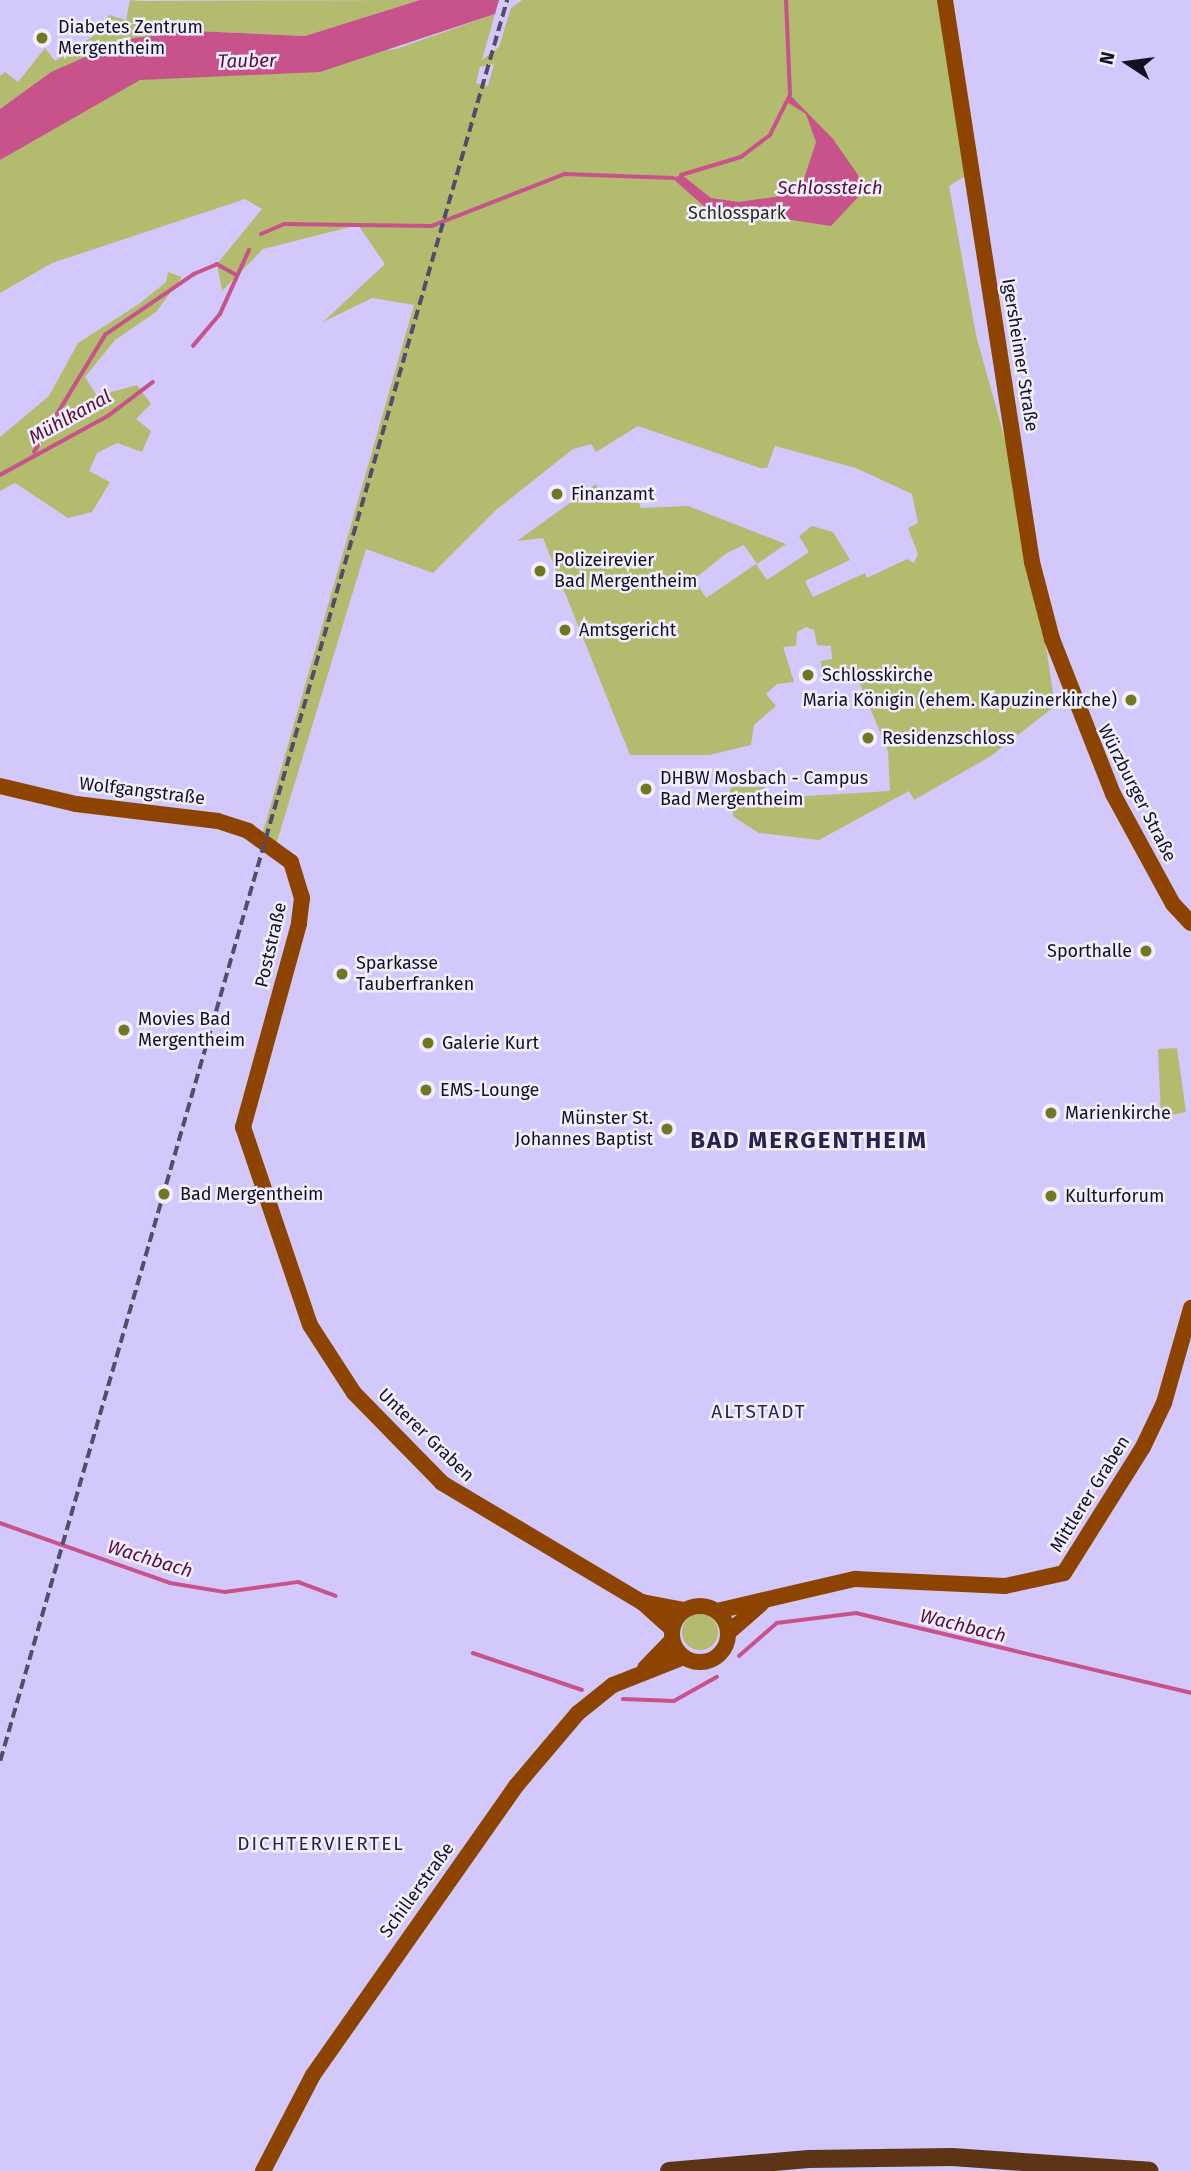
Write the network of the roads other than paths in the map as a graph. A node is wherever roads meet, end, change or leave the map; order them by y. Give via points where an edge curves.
1 (945, 0) edge
2 (1076, 711) joint
3 (0, 786) edge
4 (275, 848) joint
5 (1191, 923) edge
6 (284, 1256) joint
7 (1191, 1308) edge
8 (1189, 1330) edge
9 (766, 1601) junction
10 (642, 1602) junction
11 (684, 1610) junction
12 (717, 1611) junction
13 (729, 1632) junction
14 (672, 1634) junction
15 (684, 1657) junction
16 (645, 1668) junction
17 (263, 2171) edge
18 (669, 2171) edge
19 (1150, 2171) edge

1 - 2 street, Igersheimer Straße via 1032,562
2 - 5 street, Würzburger Straße via 1152,867
3 - 4 street, Wolfgangstraße via 76,804 208,818
4 - 6 street, Poststraße via 291,862 302,898 243,1127
6 - 10 street, Unterer Graben via 310,1325 354,1393 442,1483
7 - 8 street, Mittlerer Graben
8 - 9 street, Mittlerer Graben via 1143,1447 1064,1573 1005,1586 855,1579
9 - 12 street, Mittlerer Graben
9 - 13 street, Mittlerer Graben
10 - 11 street, Unterer Graben
10 - 14 street, Unterer Graben
11 - 12 street via 699,1605
11 - 14 street
12 - 13 street
13 - 15 street via 713,1659
14 - 15 street
14 - 16 street, Schillerstraße
15 - 16 street, Schillerstraße
16 - 17 street, Schillerstraße via 578,1713 516,1786 313,2075
18 - 19 main road via 808,2159 952,2157

